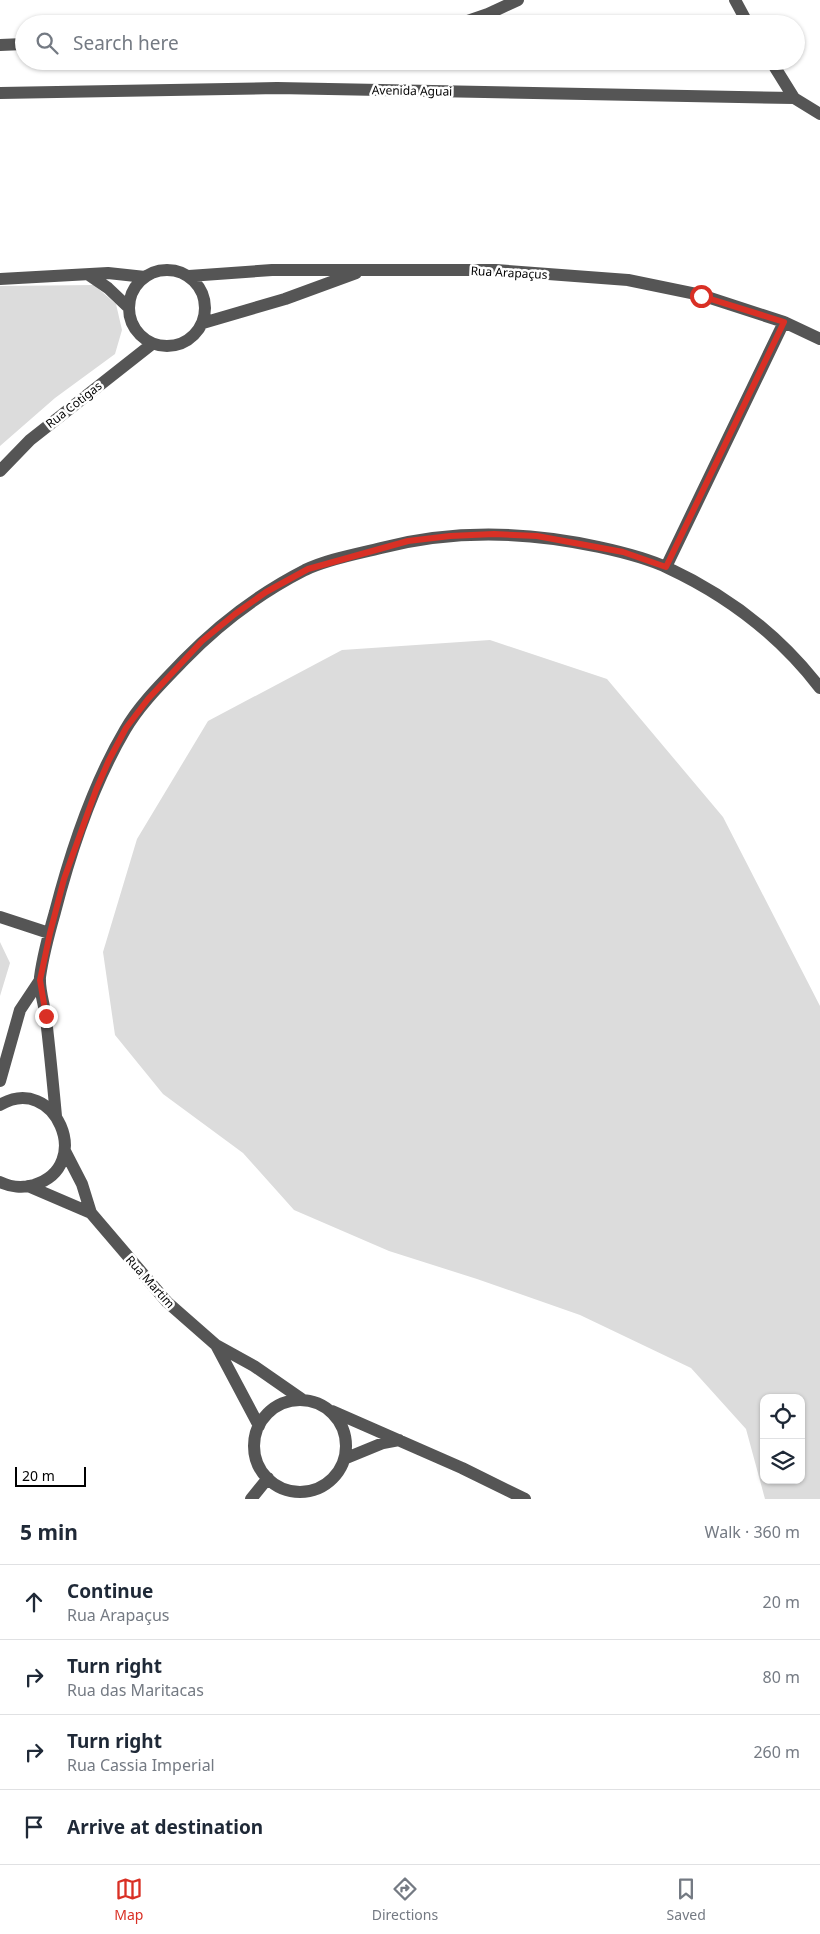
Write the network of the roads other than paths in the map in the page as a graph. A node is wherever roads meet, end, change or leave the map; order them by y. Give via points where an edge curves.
1 (518, 0) edge
2 (735, 0) edge
3 (485, 15) edge
4 (743, 15) edge
5 (15, 44) edge
6 (0, 45) edge
7 (777, 70) edge
8 (0, 93) edge
9 (794, 98) junction
10 (820, 114) edge
11 (363, 270) junction
12 (89, 274) junction
13 (189, 276) junction
14 (144, 277) junction
15 (0, 279) edge
16 (128, 307) junction
17 (784, 322) junction
18 (203, 323) junction
19 (820, 339) edge
20 (152, 344) junction
21 (0, 471) edge
22 (666, 567) junction
23 (820, 688) edge
24 (0, 917) edge
25 (50, 933) junction
26 (40, 980) junction
27 (0, 1081) edge
28 (0, 1105) edge
29 (56, 1116) junction
30 (65, 1151) junction
31 (0, 1182) edge
32 (28, 1186) junction
33 (91, 1213) junction
34 (216, 1345) junction
35 (303, 1400) junction
36 (330, 1410) junction
37 (259, 1426) junction
38 (399, 1440) junction
39 (344, 1459) junction
40 (268, 1478) junction
41 (320, 1493) edge
42 (251, 1499) edge
43 (525, 1499) edge

1 - 3 street
2 - 4 street
5 - 6 street
7 - 9 street
8 - 9 street, Avenida Aguai via 278,88
9 - 10 street
11 - 13 street, Rua Arapaçus via 272,270
11 - 17 street, Rua Arapaçus via 496,270 628,280 701,296
11 - 18 street via 285,299
12 - 14 street via 122,273
12 - 15 street
12 - 16 street
13 - 14 street via 167,270
13 - 18 street via 204,297
14 - 16 street via 130,296
16 - 20 street via 134,329
17 - 19 street, Rua Arapaçus
17 - 22 street
18 - 20 street via 187,341 176,346
20 - 21 street, Rua Cotigas via 30,440
22 - 23 street via 712,591 754,621 785,647
22 - 25 street via 623,552 537,536 450,536 408,541 353,555 308,569 266,592 202,641 148,699 126,728 96,790 64,879
24 - 25 street
25 - 26 street
26 - 27 street via 20,1010
26 - 29 street, Rua Martim
28 - 29 street via 17,1099 30,1100 43,1104
29 - 30 street, Rua Martim via 65,1137
30 - 32 street via 51,1175
30 - 33 street, Rua Martim via 82,1184
31 - 32 street via 15,1187
32 - 33 street, Rua Martim
33 - 34 street, Rua Martim via 167,1302
34 - 35 street, Rua Martim via 254,1366
34 - 37 street, Rua Martim
35 - 36 street
35 - 37 street via 277,1406
36 - 38 street
36 - 39 street via 345,1433
37 - 40 street via 255,1454
38 - 39 street
38 - 43 street
39 - 41 street
40 - 41 street via 292,1491
40 - 42 street

